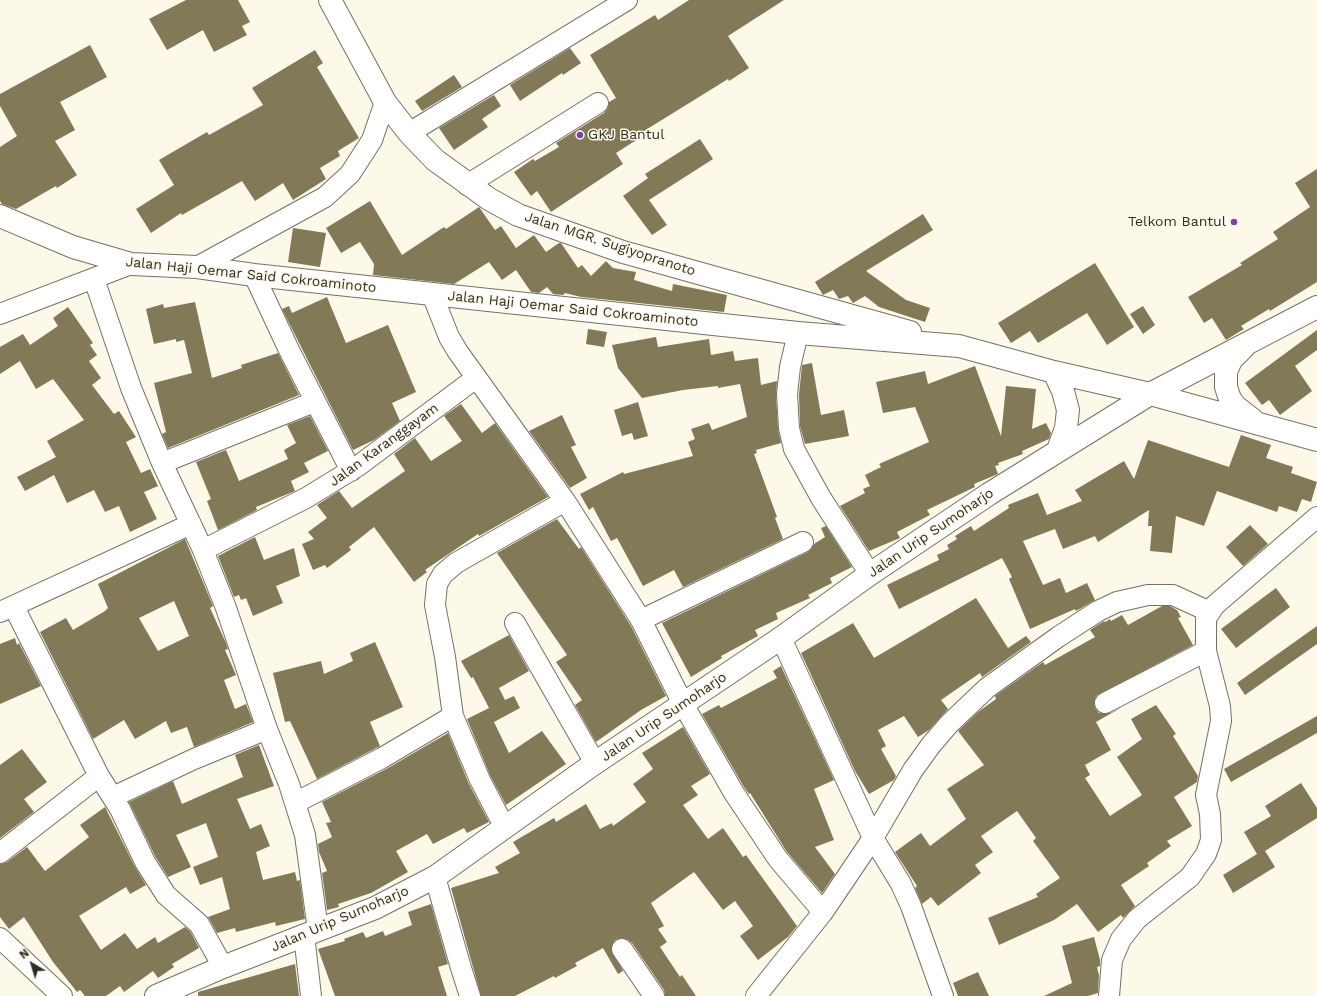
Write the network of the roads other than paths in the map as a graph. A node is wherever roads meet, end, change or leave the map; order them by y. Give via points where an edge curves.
1 (330, 0) edge
2 (627, 0) edge
3 (385, 102) junction
4 (598, 103) dead end
5 (409, 133) junction
6 (466, 185) junction
7 (0, 216) edge
8 (131, 264) junction
9 (197, 267) junction
10 (254, 275) junction
11 (94, 280) junction
12 (432, 294) junction
13 (1317, 307) edge
14 (0, 314) edge
15 (798, 333) junction
16 (1248, 343) junction
17 (959, 346) junction
18 (1054, 372) junction
19 (476, 378) junction
20 (1150, 394) junction
21 (314, 402) junction
22 (1256, 423) junction
23 (1317, 440) edge
24 (1058, 450) junction
25 (162, 463) junction
26 (351, 471) junction
27 (565, 501) junction
28 (1317, 517) edge
29 (191, 524) junction
30 (803, 542) dead end
31 (203, 550) junction
32 (870, 574) junction
33 (7, 610) edge
34 (1210, 612) junction
35 (641, 620) junction
36 (515, 623) dead end
37 (781, 638) junction
38 (1206, 651) junction
39 (1105, 703) dead end
40 (683, 704) junction
41 (453, 716) junction
42 (267, 729) junction
43 (595, 763) junction
44 (99, 776) junction
45 (113, 797) junction
46 (295, 803) junction
47 (505, 828) junction
48 (873, 838) junction
49 (0, 854) edge
50 (435, 877) junction
51 (823, 912) junction
52 (311, 932) junction
53 (0, 938) edge
54 (622, 949) dead end
55 (223, 967) junction
56 (62, 996) edge
57 (156, 996) edge
58 (311, 996) edge
59 (470, 996) edge
60 (654, 996) edge
61 (756, 996) edge
62 (943, 996) edge
63 (1109, 996) edge

1 - 3 main road, Jalan MGR. Sugiyopranoto
2 - 5 street
3 - 5 main road, Jalan MGR. Sugiyopranoto
3 - 9 street via 372,140 350,174 325,197
4 - 6 street
5 - 6 main road, Jalan MGR. Sugiyopranoto via 435,160
6 - 17 main road, Jalan MGR. Sugiyopranoto via 518,215 623,252
7 - 8 main road, Jalan Haji Oemar Said Cokroaminoto via 74,247
8 - 9 main road, Jalan Haji Oemar Said Cokroaminoto
8 - 11 street
9 - 10 main road, Jalan Haji Oemar Said Cokroaminoto
10 - 12 main road, Jalan Haji Oemar Said Cokroaminoto
10 - 21 street
11 - 14 street
11 - 25 street
12 - 15 main road, Jalan Haji Oemar Said Cokroaminoto
12 - 19 street via 449,337
13 - 16 main road, Jalan Urip Sumoharjo
15 - 17 main road, Jalan Haji Oemar Said Cokroaminoto
15 - 32 street via 787,394 789,428 794,449 821,498
16 - 20 main road, Jalan Urip Sumoharjo
16 - 22 main road via 1231,360 1226,372 1226,386 1235,406
17 - 18 main road, Jalan Haji Oemar Said Cokroaminoto
18 - 20 main road, Jalan Haji Oemar Said Cokroaminoto
18 - 24 main road via 1068,410 1066,428
19 - 26 street, Jalan Karanggayam
19 - 27 street
20 - 22 main road, Jalan Haji Oemar Said Cokroaminoto
20 - 24 main road, Jalan Urip Sumoharjo
21 - 25 street
21 - 26 street
22 - 23 main road, Jalan Haji Oemar Said Cokroaminoto
24 - 32 main road, Jalan Urip Sumoharjo
25 - 29 street
26 - 31 street, Jalan Karanggayam via 306,498
27 - 35 street
27 - 41 street via 456,563 443,574 437,584 435,605
28 - 34 street
29 - 31 street
29 - 33 street
30 - 35 street
31 - 42 street via 226,608
32 - 37 main road, Jalan Urip Sumoharjo
33 - 44 street
34 - 38 street via 1206,618
34 - 48 street via 1173,595 1148,595 1117,602 1058,637 987,688 949,724 913,770
35 - 40 street
36 - 43 street
37 - 40 main road, Jalan Urip Sumoharjo
37 - 48 street
38 - 39 street
38 - 63 street via 1220,706 1221,721 1206,795 1211,840 1206,854 1190,877 1137,919 1121,939 1112,960
40 - 43 main road, Jalan Urip Sumoharjo
40 - 51 street via 755,826 778,859
41 - 46 street via 382,758
41 - 47 street via 480,780
42 - 45 street via 194,759
42 - 46 street
43 - 47 main road, Jalan Urip Sumoharjo
44 - 45 street
44 - 49 street
45 - 55 street via 145,862 166,895 199,924
46 - 52 street via 305,835
47 - 50 main road, Jalan Urip Sumoharjo
48 - 51 street
48 - 62 street via 901,884 911,906
50 - 52 main road, Jalan Urip Sumoharjo via 375,908
50 - 59 street
51 - 61 street
52 - 55 main road, Jalan Urip Sumoharjo
52 - 58 street
53 - 56 street
54 - 60 street
55 - 57 main road, Jalan Urip Sumoharjo

